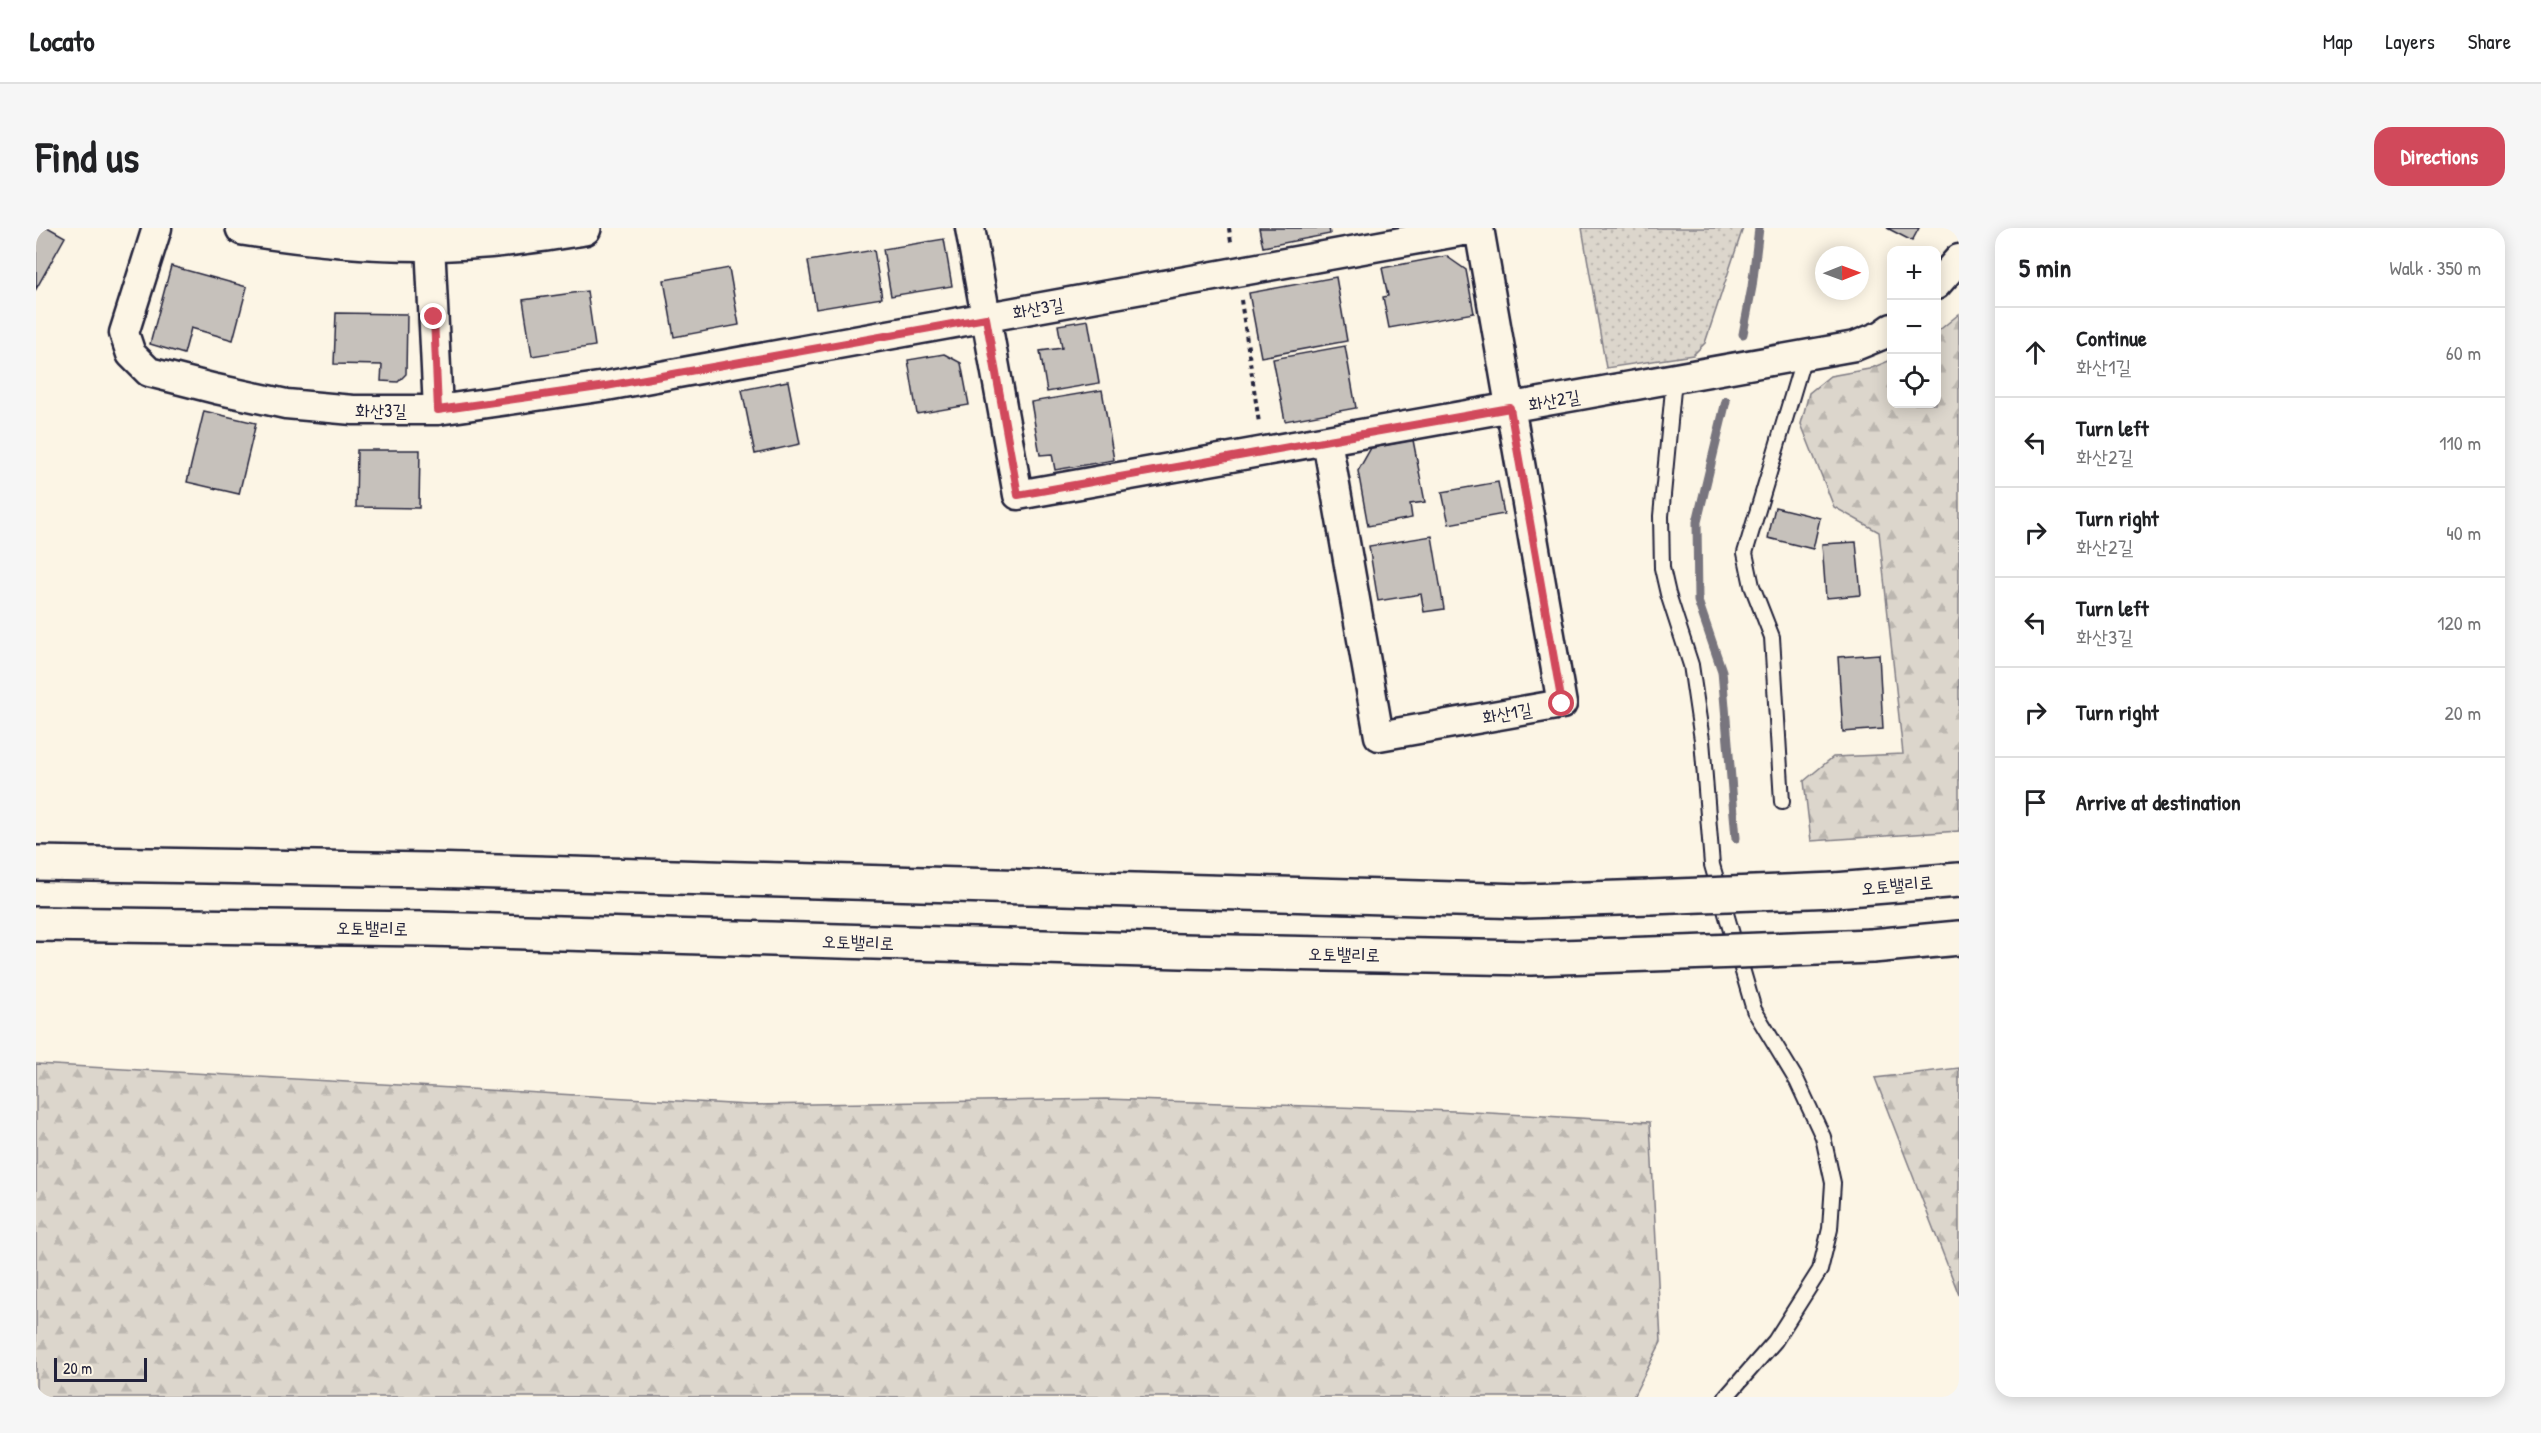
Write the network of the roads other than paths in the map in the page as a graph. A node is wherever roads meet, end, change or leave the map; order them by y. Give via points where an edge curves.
1 (157, 228) edge
2 (243, 228) edge
3 (584, 228) edge
4 (970, 228) edge
5 (1479, 228) edge
6 (427, 236) edge
7 (1959, 259) edge
8 (1941, 279) edge
9 (986, 318) junction
10 (1887, 332) edge
11 (1804, 356) junction
12 (1674, 379) junction
13 (1510, 408) junction
14 (438, 410) junction
15 (1327, 440) junction
16 (1782, 802) dead end
17 (36, 863) edge
18 (1959, 880) edge
19 (36, 924) edge
20 (1959, 939) edge
21 (1726, 1397) edge

1 - 14 street, 화산3길 via 124,333 131,354 149,372 286,404 353,410
2 - 6 main road via 307,238
3 - 6 main road via 520,238
4 - 9 street, 화산2길
5 - 9 street, 화산3길
5 - 13 street, 화산1길
6 - 14 street
7 - 8 street
9 - 14 street, 화산3길 via 606,386
9 - 15 street, 화산2길 via 1018,495
10 - 11 street, 화산2길 via 1855,346
11 - 12 street, 화산2길
11 - 16 lane via 1744,553 1772,637
12 - 13 street, 화산2길
12 - 21 lane via 1661,516 1662,568 1691,665 1702,740 1712,865 1754,1010 1802,1090 1823,1137 1833,1183 1830,1229 1820,1270 1775,1341
13 - 15 street, 화산2길
13 - 15 street, 화산1길 via 1562,704 1379,736
17 - 18 main road, 오토밸리로, bridge via 428,870 1525,901 1835,890
19 - 20 main road, 오토밸리로, bridge via 428,929 1519,958 1872,946

